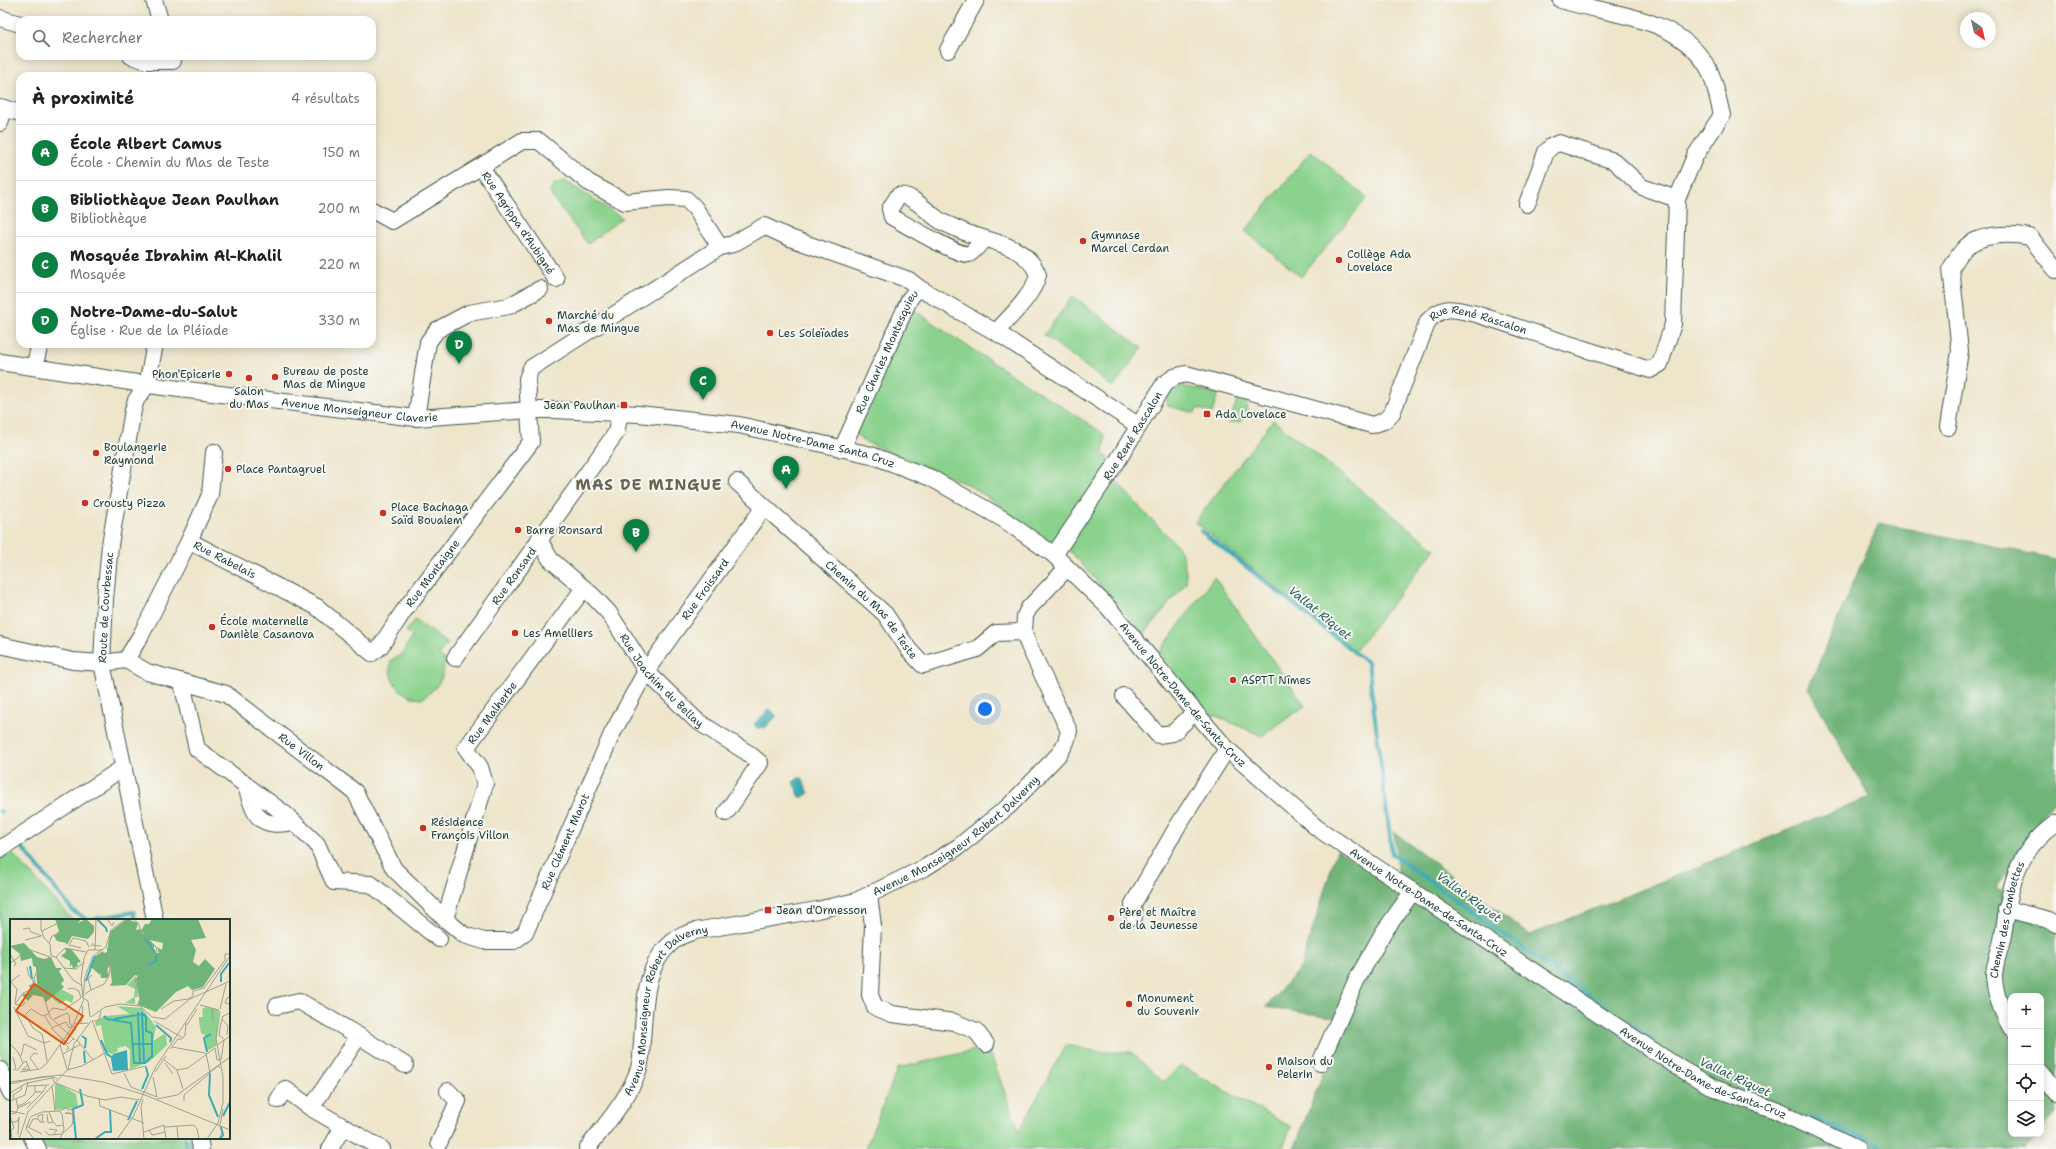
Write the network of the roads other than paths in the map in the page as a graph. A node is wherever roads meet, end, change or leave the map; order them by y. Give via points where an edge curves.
1 (154, 0) edge
2 (976, 0) edge
3 (1561, 0) edge
4 (159, 16) edge
5 (0, 18) edge
6 (16, 23) edge
7 (948, 50) dead end
8 (144, 60) edge
9 (173, 64) edge
10 (1, 113) edge
11 (16, 113) edge
12 (481, 167) junction
13 (1677, 199) junction
14 (1528, 204) dead end
15 (376, 212) edge
16 (984, 238) junction
17 (720, 247) junction
18 (2056, 270) edge
19 (556, 279) dead end
20 (540, 288) dead end
21 (919, 288) junction
22 (996, 332) junction
23 (39, 348) edge
24 (154, 348) edge
25 (0, 362) edge
26 (34, 367) junction
27 (147, 385) junction
28 (530, 410) junction
29 (620, 413) junction
30 (416, 418) junction
31 (1139, 426) junction
32 (1948, 427) dead end
33 (842, 449) junction
34 (214, 452) dead end
35 (737, 482) dead end
36 (764, 507) junction
37 (539, 539) junction
38 (189, 540) junction
39 (1054, 555) junction
40 (1067, 568) junction
41 (584, 588) junction
42 (1024, 632) junction
43 (0, 645) edge
44 (372, 653) joint
45 (455, 658) dead end
46 (126, 660) junction
47 (102, 663) junction
48 (646, 671) junction
49 (182, 683) junction
50 (1131, 699) dead end
51 (1194, 712) junction
52 (1227, 749) junction
53 (124, 767) junction
54 (726, 813) dead end
55 (2056, 822) edge
56 (0, 849) edge
57 (1413, 891) junction
58 (869, 896) junction
59 (2006, 909) junction
60 (1134, 910) dead end
61 (155, 919) edge
62 (445, 919) junction
63 (2056, 924) edge
64 (439, 940) dead end
65 (277, 1006) dead end
66 (2008, 1022) edge
67 (359, 1036) junction
68 (986, 1044) dead end
69 (1320, 1064) dead end
70 (405, 1065) dead end
71 (0, 1070) edge
72 (2044, 1076) edge
73 (10, 1091) edge
74 (448, 1092) dead end
75 (2056, 1092) edge
76 (278, 1100) dead end
77 (312, 1108) junction
78 (343, 1126) junction
79 (33, 1139) edge
80 (199, 1139) edge
81 (441, 1147) edge
82 (38, 1149) edge
83 (201, 1149) edge
84 (330, 1149) edge
85 (382, 1149) edge
86 (587, 1149) edge
87 (1857, 1149) edge

1 - 4 street
2 - 7 street
3 - 13 street, Rue René Rascalon via 1654,23 1679,37 1707,66 1722,115 1695,156
5 - 6 street
8 - 9 street
10 - 11 street
12 - 15 street, Rue Agrippa d'Aubigné via 392,221
12 - 17 street, Rue Agrippa d'Aubigné via 522,141 539,141 588,182 625,202 686,199 695,208
12 - 19 street, Rue Agrippa d'Aubigné
13 - 14 street via 1642,187 1614,160 1560,143 1546,152
13 - 31 street, Rue René Rascalon via 1674,324 1660,364 1650,370 1476,314 1446,308 1436,312 1428,321 1392,413 1384,421 1372,425 1186,374 1174,377 1164,384
16 - 16 street via 941,221 902,194 890,209 892,217 964,254 971,252
16 - 22 street via 1012,248 1031,263 1038,275 1028,295
17 - 21 street via 732,244 764,226 790,238 909,280
17 - 28 street via 531,368 528,379
18 - 32 street via 2030,237 2015,233 1982,239 1964,249 1951,268 1960,351
20 - 30 street via 509,306 469,313 437,330 428,342
21 - 22 street, Rue Charles Montesquieu
21 - 33 street, Rue Charles Montesquieu via 910,298
22 - 31 street, Rue Charles Montesquieu
23 - 26 street
24 - 27 street, Route de Courbessac
25 - 26 street, Avenue Monseigneur Claverie
26 - 27 street, Avenue Monseigneur Claverie
27 - 30 street, Avenue Monseigneur Claverie
27 - 47 street, Route de Courbessac via 136,400 133,410 112,536 105,599
28 - 29 street, Avenue Notre-Dame Santa Cruz
28 - 30 street, Avenue Monseigneur Claverie
28 - 44 street, Rue Montaigne via 531,442 403,612 380,647
29 - 33 street, Avenue Notre-Dame Santa Cruz via 753,427
29 - 37 street, Rue Ronsard via 616,433
31 - 39 street, Rue René Rascalon
33 - 39 street, Avenue Notre-Dame Santa Cruz via 871,455 931,478 1003,519
34 - 38 street via 210,495
35 - 36 street, Chemin du Mas de Teste
36 - 42 street, Chemin du Mas de Teste via 884,614 909,650 923,665 977,649 996,633
36 - 48 street, Rue Froissard
37 - 41 street, Rue Joachim du Bellay via 550,560
37 - 45 street, Rue Ronsard
38 - 44 street, Rue Rabelais via 317,607
38 - 46 street, Rue Rabelais
39 - 40 street, Avenue Notre-Dame Santa Cruz
40 - 42 street, Avenue Monseigneur Robert Dalverny via 1029,608 1025,616
40 - 51 street, Avenue Notre-Dame-de-Santa-Cruz via 1108,607
41 - 48 street, Rue Joachim du Bellay via 609,613
41 - 62 street, Rue Malherbe via 466,748 480,767 485,784
42 - 58 street, Avenue Monseigneur Robert Dalverny via 1068,731 1060,753 1009,806 958,848
43 - 47 street via 73,661
46 - 47 street
46 - 49 street, Rue Villon via 147,672
47 - 53 street, Route de Courbessac
48 - 54 street, Rue Joachim du Bellay via 697,721 748,752 760,763
48 - 62 street, Rue Clément Marot via 612,734 525,933 514,941 484,941 464,934
49 - 62 street, Rue Villon via 226,694 355,792 394,869
49 - 64 street via 197,749 245,783 317,844 334,882 371,884
50 - 51 street via 1158,735 1173,733
51 - 52 street, Avenue Notre-Dame-de-Santa-Cruz
52 - 57 street, Avenue Notre-Dame-de-Santa-Cruz via 1317,828
52 - 60 street via 1177,827
53 - 56 street
53 - 61 street, Route de Courbessac
55 - 59 street, Chemin des Combettes via 2030,848 2018,867
57 - 69 street via 1383,933 1356,981
57 - 87 street, Avenue Notre-Dame-de-Santa-Cruz via 1635,1040 1714,1088 1775,1110
58 - 68 street via 873,925 870,995 876,1007 892,1014 954,1022 976,1031
58 - 86 street, Avenue Monseigneur Robert Dalverny via 817,910 695,931 678,938 654,966 647,984 640,1065 634,1082 623,1102
59 - 63 street
59 - 66 street, Chemin des Combettes via 1994,976 1999,1005
65 - 67 street via 299,1001
67 - 70 street
67 - 77 street
71 - 73 street
72 - 75 street
74 - 81 street via 458,1101
76 - 77 street via 285,1089
77 - 78 street
78 - 84 street
78 - 85 street
79 - 82 street
80 - 83 street

